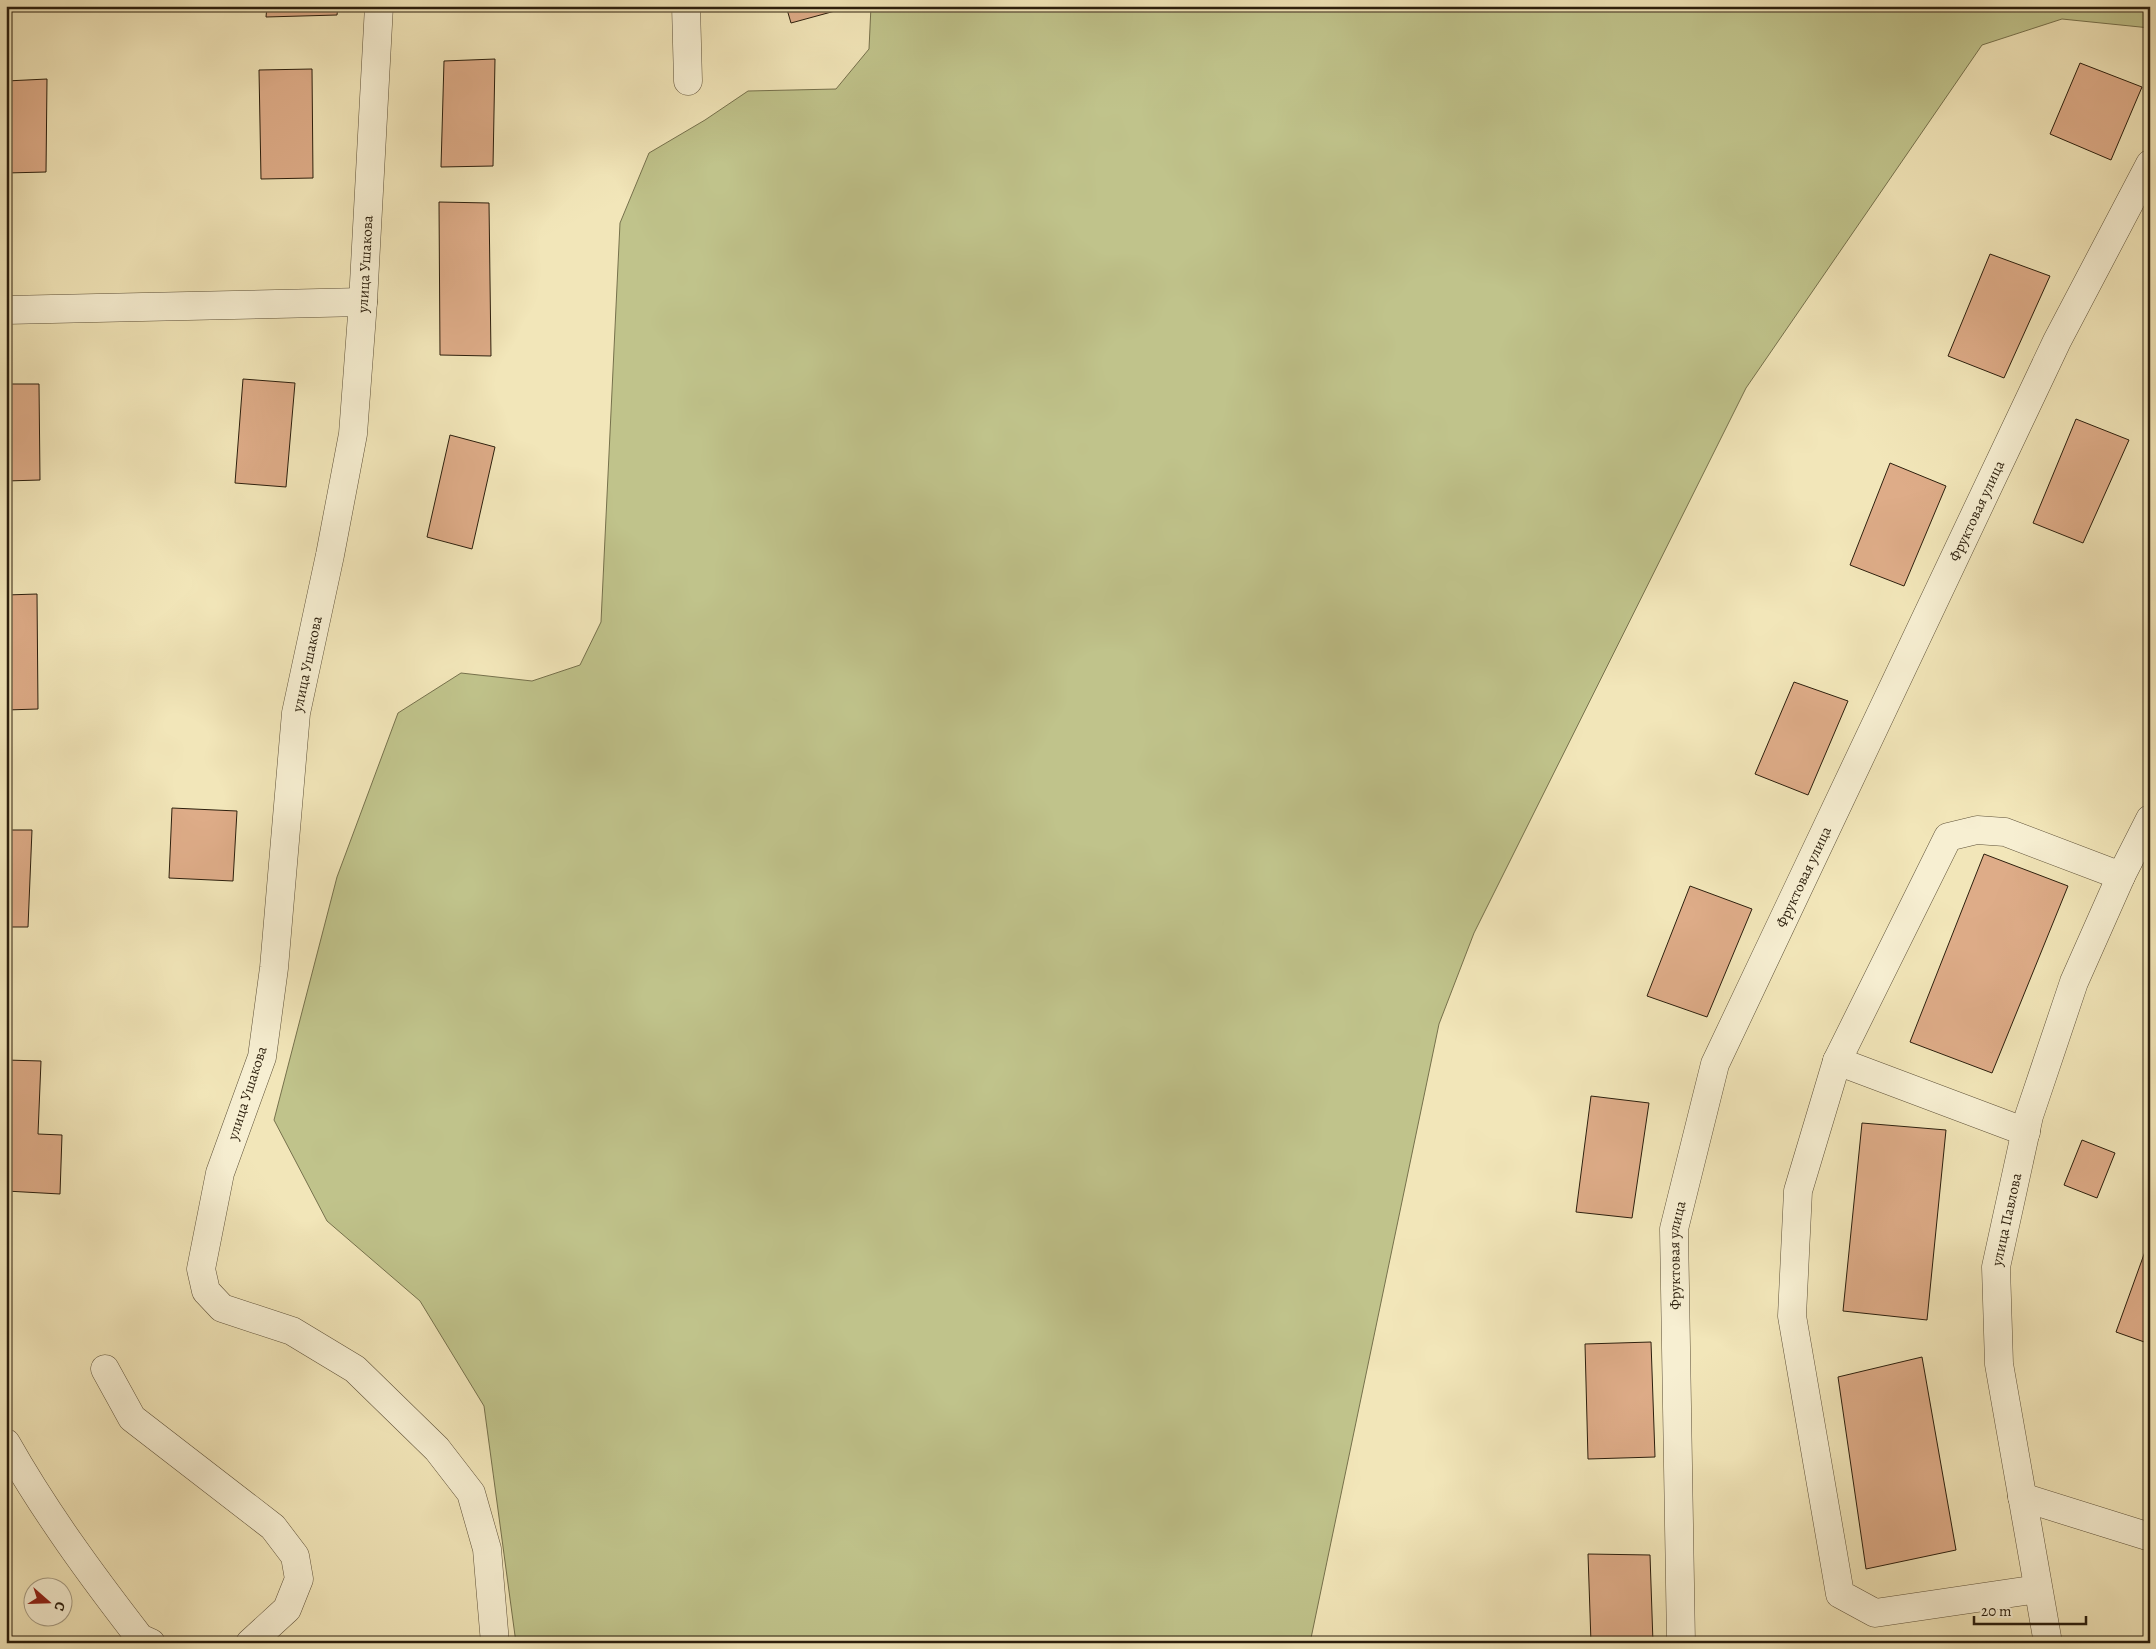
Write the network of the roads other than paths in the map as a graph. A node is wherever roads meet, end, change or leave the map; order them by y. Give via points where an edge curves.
1 (379, 6) edge
2 (686, 6) edge
3 (688, 81) dead end
4 (2150, 164) edge
5 (363, 302) junction
6 (6, 310) edge
7 (2150, 819) edge
8 (2121, 876) junction
9 (1837, 1062) junction
10 (2026, 1132) junction
11 (106, 1369) dead end
12 (6, 1443) edge
13 (2022, 1498) junction
14 (2150, 1537) edge
15 (2038, 1589) junction
16 (151, 1643) edge
17 (250, 1643) edge
18 (495, 1643) edge
19 (1681, 1643) edge
20 (2048, 1643) edge

1 - 5 street, улица Ушакова
2 - 3 street
4 - 19 street, Фруктовая улица via 2057,341 1715,1064 1674,1229
5 - 6 street
5 - 18 street, улица Ушакова via 353,434 296,714 274,968 262,1057 220,1173 201,1269 206,1291 222,1308 292,1331 355,1369 437,1449 471,1493 487,1548
7 - 8 street, улица Павлова
8 - 9 street via 2005,832 1977,830 1948,837
8 - 10 street, улица Павлова via 2074,982
9 - 10 street
9 - 15 street via 1798,1191 1792,1316 1840,1594 1875,1613
10 - 13 street, улица Павлова via 1996,1266 1999,1364
11 - 17 street via 132,1418 273,1527 295,1556 299,1579 287,1609
12 - 16 street via 89,1572 140,1638
13 - 14 street
13 - 15 street, улица Павлова
15 - 20 street, улица Павлова

